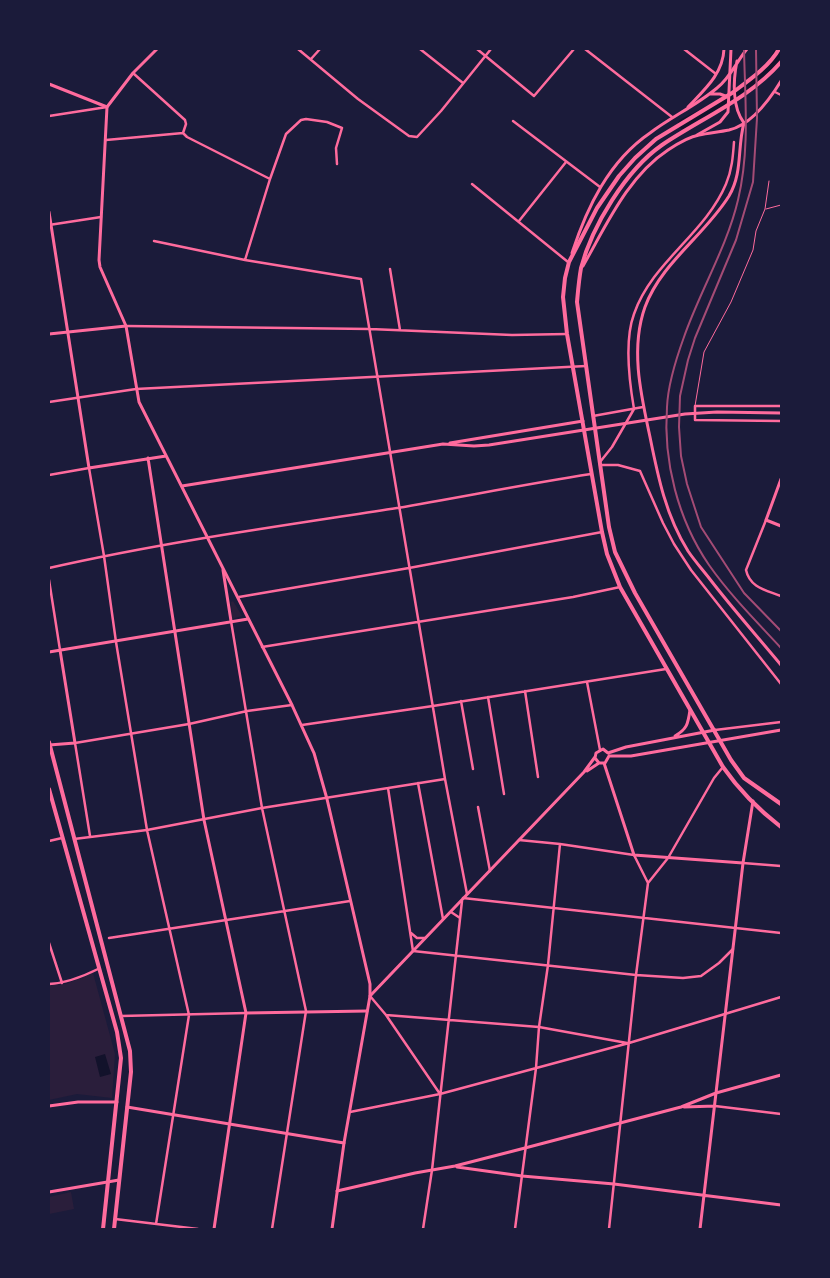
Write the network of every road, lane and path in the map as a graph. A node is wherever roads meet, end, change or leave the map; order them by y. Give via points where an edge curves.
1 (157, 49) edge
2 (298, 49) edge
3 (320, 49) edge
4 (420, 49) edge
5 (477, 49) edge
6 (491, 49) edge
7 (574, 49) edge
8 (584, 49) edge
9 (684, 49) edge
10 (724, 49) edge
11 (731, 49) edge
12 (747, 49) edge
13 (779, 49) edge
14 (486, 56) junction
15 (311, 59) junction
16 (737, 61) junction
17 (781, 62) edge
18 (133, 73) junction
19 (730, 73) junction
20 (717, 75) junction
21 (781, 81) edge
22 (463, 83) junction
23 (49, 84) edge
24 (775, 92) junction
25 (708, 94) junction
26 (781, 95) edge
27 (729, 97) junction
28 (107, 107) junction
29 (688, 107) junction
30 (49, 116) edge
31 (672, 117) junction
32 (513, 121) dead end
33 (744, 123) junction
34 (183, 133) junction
35 (697, 135) junction
36 (106, 140) junction
37 (734, 142) dead end
38 (567, 161) junction
39 (337, 164) dead end
40 (270, 179) junction
41 (769, 181) dead end
42 (472, 184) dead end
43 (600, 187) junction
44 (781, 205) edge
45 (765, 209) junction
46 (49, 212) edge
47 (102, 217) junction
48 (519, 221) junction
49 (50, 225) edge
50 (154, 241) dead end
51 (245, 260) junction
52 (569, 262) junction
53 (581, 269) junction
54 (390, 270) dead end
55 (126, 326) junction
56 (370, 328) junction
57 (400, 330) junction
58 (68, 331) junction
59 (49, 334) edge
60 (567, 334) junction
61 (586, 366) junction
62 (573, 367) junction
63 (377, 377) junction
64 (136, 389) junction
65 (78, 398) junction
66 (49, 402) edge
67 (643, 406) junction
68 (695, 406) junction
69 (781, 406) edge
70 (634, 409) junction
71 (781, 413) edge
72 (593, 416) junction
73 (583, 421) junction
74 (781, 421) edge
75 (443, 444) junction
76 (390, 454) junction
77 (166, 456) junction
78 (148, 458) junction
79 (600, 464) junction
80 (89, 468) junction
81 (591, 474) junction
82 (49, 476) edge
83 (781, 479) edge
84 (182, 486) junction
85 (399, 507) junction
86 (766, 520) junction
87 (781, 526) edge
88 (602, 532) junction
89 (207, 537) junction
90 (161, 546) junction
91 (104, 556) junction
92 (222, 564) junction
93 (49, 568) edge
94 (409, 568) junction
95 (49, 580) edge
96 (620, 587) junction
97 (781, 596) edge
98 (239, 597) junction
99 (248, 619) junction
100 (231, 621) junction
101 (419, 623) junction
102 (175, 631) junction
103 (116, 642) junction
104 (262, 647) junction
105 (60, 650) junction
106 (49, 652) edge
107 (781, 665) edge
108 (667, 669) junction
109 (587, 682) junction
110 (781, 684) edge
111 (525, 691) junction
112 (488, 697) junction
113 (461, 701) junction
114 (292, 705) junction
115 (433, 706) junction
116 (690, 710) junction
117 (247, 711) junction
118 (781, 722) edge
119 (189, 724) junction
120 (302, 725) junction
121 (715, 730) junction
122 (781, 730) edge
123 (702, 732) junction
124 (131, 734) junction
125 (672, 738) junction
126 (75, 743) junction
127 (49, 744) edge
128 (600, 750) junction
129 (608, 755) junction
130 (595, 757) junction
131 (599, 763) junction
132 (604, 763) junction
133 (723, 767) junction
134 (473, 769) dead end
135 (584, 772) junction
136 (538, 777) dead end
137 (445, 779) junction
138 (418, 783) junction
139 (388, 788) junction
140 (49, 789) edge
141 (504, 794) dead end
142 (327, 799) junction
143 (753, 801) junction
144 (781, 804) edge
145 (478, 807) dead end
146 (262, 808) junction
147 (204, 820) junction
148 (781, 827) edge
149 (147, 830) junction
150 (90, 837) junction
151 (62, 838) junction
152 (74, 839) junction
153 (519, 840) junction
154 (49, 841) edge
155 (560, 844) junction
156 (634, 855) junction
157 (668, 858) junction
158 (743, 862) junction
159 (781, 866) edge
160 (490, 870) junction
161 (648, 883) junction
162 (467, 894) junction
163 (463, 899) junction
164 (350, 901) junction
165 (554, 909) junction
166 (284, 910) junction
167 (451, 912) junction
168 (460, 918) junction
169 (643, 918) junction
170 (226, 919) junction
171 (443, 919) junction
172 (169, 928) junction
173 (736, 928) junction
174 (410, 932) junction
175 (781, 933) edge
176 (109, 938) dead end
177 (425, 938) junction
178 (49, 943) edge
179 (734, 948) junction
180 (413, 951) junction
181 (456, 956) junction
182 (548, 966) junction
183 (98, 969) junction
184 (636, 976) junction
185 (62, 983) junction
186 (49, 984) edge
187 (370, 996) junction
188 (781, 997) edge
189 (306, 1011) junction
190 (367, 1011) junction
191 (246, 1013) junction
192 (726, 1013) junction
193 (189, 1015) junction
194 (386, 1015) junction
195 (121, 1016) junction
196 (449, 1021) junction
197 (539, 1027) junction
198 (629, 1043) junction
199 (536, 1068) junction
200 (781, 1075) edge
201 (716, 1093) junction
202 (440, 1094) junction
203 (118, 1102) junction
204 (49, 1106) edge
205 (715, 1106) junction
206 (127, 1107) junction
207 (681, 1107) junction
208 (350, 1112) junction
209 (781, 1114) edge
210 (174, 1115) junction
211 (621, 1122) junction
212 (229, 1124) junction
213 (288, 1134) junction
214 (344, 1143) junction
215 (525, 1148) junction
216 (454, 1166) junction
217 (432, 1170) junction
218 (522, 1176) junction
219 (119, 1180) junction
220 (109, 1181) junction
221 (614, 1184) junction
222 (337, 1191) junction
223 (49, 1192) edge
224 (704, 1195) junction
225 (781, 1205) edge
226 (115, 1220) junction
227 (156, 1224) junction
228 (103, 1229) edge
229 (114, 1229) edge
230 (198, 1229) edge
231 (214, 1229) edge
232 (272, 1229) edge
233 (332, 1229) edge
234 (423, 1229) edge
235 (515, 1229) edge
236 (609, 1229) edge
237 (700, 1229) edge

1 - 18 street
2 - 15 street
3 - 15 street
4 - 22 street
5 - 14 street
6 - 14 street
7 - 14 street via 534,96
8 - 31 street
9 - 20 street
10 - 20 street
11 - 19 street
12 - 16 street
13 - 52 main road via 772,59 732,93 656,139 635,158 601,200
14 - 22 street
15 - 22 street via 358,99 412,138 417,137
16 - 19 street
16 - 33 street via 736,107
17 - 53 main road via 743,96 661,146 640,164 615,196 593,236
18 - 28 street
18 - 34 street via 185,120
19 - 25 street via 718,88
19 - 27 street
20 - 29 street
21 - 24 street
23 - 28 street
24 - 26 street
24 - 33 street
25 - 27 street
25 - 29 street
27 - 35 street via 729,108 724,118
28 - 30 street
28 - 36 street
29 - 31 street
31 - 43 street via 627,153
32 - 38 street
33 - 35 street via 731,130
33 - 67 street via 738,175 730,195 666,270 645,307 638,339
34 - 36 street
34 - 40 street
35 - 53 street via 654,160 607,223
36 - 47 street
37 - 70 street via 727,183 715,205 651,279 633,314 629,368
38 - 43 street
38 - 48 street
39 - 40 street via 336,148 342,128 328,122 301,120 286,134
40 - 51 street
41 - 45 lane
42 - 48 street
43 - 52 street via 582,223
44 - 45 lane
45 - 68 lane via 747,267 704,352
46 - 49 street
47 - 49 street
47 - 55 street via 100,267
48 - 52 street
49 - 58 street
50 - 51 street
51 - 56 street via 361,279
52 - 60 main road via 563,297
53 - 61 main road via 577,302
54 - 57 street
55 - 56 street
55 - 58 street
55 - 64 street
56 - 57 street
56 - 63 street
57 - 60 street
58 - 59 street
58 - 65 street
60 - 62 main road
61 - 62 street
61 - 72 main road
62 - 63 street
62 - 73 main road
63 - 64 street
63 - 76 street
64 - 65 street
64 - 77 street via 139,402
65 - 66 street
65 - 80 street
67 - 70 street
67 - 107 street via 661,491 677,530 689,552 725,599
68 - 69 street
68 - 74 street via 695,420
70 - 72 street
70 - 79 street
71 - 75 street via 685,414 489,445
72 - 79 main road
73 - 75 street
73 - 81 main road
75 - 76 street
76 - 84 street
76 - 85 street
77 - 78 street
77 - 84 street
78 - 80 street
78 - 90 street
79 - 110 street via 640,470 667,530 691,570
79 - 121 main road via 615,552 635,594
80 - 82 street
80 - 91 street
81 - 85 street
81 - 88 main road
83 - 86 street
84 - 89 street
85 - 89 street
85 - 94 street
86 - 87 street
86 - 97 street via 746,570 748,578 756,586
88 - 94 street
88 - 96 main road
89 - 90 street
89 - 92 street
90 - 91 street
90 - 102 street
91 - 93 street
91 - 103 street
92 - 98 street
92 - 100 street
94 - 98 street
94 - 101 street
95 - 105 street
96 - 101 street
96 - 108 main road
98 - 99 street
99 - 100 street
99 - 104 street
100 - 102 street
100 - 117 street
101 - 104 street
101 - 115 street
102 - 103 street
102 - 119 street
103 - 105 street
103 - 124 street
104 - 114 street
105 - 106 street
105 - 126 street
108 - 109 street
108 - 116 main road
109 - 111 street
109 - 128 street
111 - 112 street
111 - 136 street
112 - 113 street
112 - 141 street
113 - 115 street
113 - 134 street
114 - 117 street
114 - 120 street
115 - 120 street
115 - 137 street
116 - 123 main road
116 - 125 street via 686,727
117 - 119 street
117 - 146 street
118 - 121 street
119 - 124 street
119 - 147 street
120 - 142 street
121 - 123 street
121 - 144 main road via 744,778
122 - 129 street via 622,757
123 - 125 street
123 - 133 main road
124 - 126 street
124 - 149 street
125 - 129 street via 616,750
126 - 127 street
126 - 150 street
127 - 152 main road
128 - 129 street via 605,750
128 - 130 street
129 - 132 street
130 - 131 street
130 - 135 street
131 - 132 street
131 - 135 street
132 - 156 street
133 - 143 main road via 736,786
133 - 157 street
135 - 153 street
137 - 138 street
137 - 162 street
138 - 139 street
138 - 171 street
139 - 142 street
139 - 174 street
140 - 151 main road
142 - 146 street
142 - 164 street
143 - 148 main road
143 - 158 street
145 - 160 street
146 - 147 street
146 - 166 street
147 - 149 street
147 - 170 street
149 - 150 street
149 - 172 street
150 - 152 street
151 - 154 street
151 - 183 main road
152 - 195 main road
153 - 155 street
153 - 160 street
155 - 156 street
155 - 165 street
156 - 157 street
156 - 161 street
157 - 158 street
157 - 161 street
158 - 159 street
158 - 173 street
160 - 162 street
161 - 169 street
162 - 163 street
163 - 165 street
163 - 167 street
163 - 168 street
164 - 166 street
164 - 187 street
165 - 169 street
165 - 182 street
166 - 170 street
166 - 189 street
167 - 168 street
167 - 171 street
168 - 181 street
169 - 173 street
169 - 184 street
170 - 172 street
170 - 191 street
171 - 177 street
172 - 176 street
172 - 193 street
173 - 175 street
173 - 179 street
174 - 177 street via 416,938
174 - 180 street
177 - 180 street
178 - 185 street
179 - 184 street via 701,976
179 - 192 street
180 - 181 street
180 - 187 street
181 - 182 street
181 - 196 street
182 - 184 street
182 - 197 street
183 - 185 street
183 - 203 main road via 117,1032 121,1058
184 - 198 street
185 - 186 street
187 - 190 street
187 - 194 street
188 - 192 street
189 - 190 street
189 - 191 street
189 - 213 street
190 - 208 street
191 - 193 street
191 - 212 street
192 - 198 street
192 - 201 street
193 - 195 street
193 - 210 street
194 - 196 street
194 - 202 street
195 - 206 main road via 130,1051
196 - 197 street
196 - 202 street
197 - 198 street
197 - 199 street
198 - 199 street
198 - 211 street
199 - 202 street
199 - 215 street
200 - 201 street
201 - 205 street
201 - 207 street
202 - 208 street
202 - 217 street
203 - 204 street
203 - 220 main road
205 - 207 street
205 - 209 street
205 - 224 street
206 - 210 street
206 - 219 main road
207 - 211 street
208 - 214 street
210 - 212 street
210 - 227 street
211 - 215 street
211 - 221 street
212 - 213 street
212 - 231 street
213 - 214 street
213 - 232 street
214 - 222 street
215 - 216 street
215 - 218 street
216 - 217 street
216 - 218 street
217 - 222 street
217 - 234 street
218 - 221 street
218 - 235 street
219 - 220 street
219 - 226 main road
220 - 223 street
220 - 228 main road
221 - 224 street
221 - 236 street
222 - 233 street
224 - 225 street
224 - 237 street
226 - 227 street
226 - 229 main road
227 - 230 street

